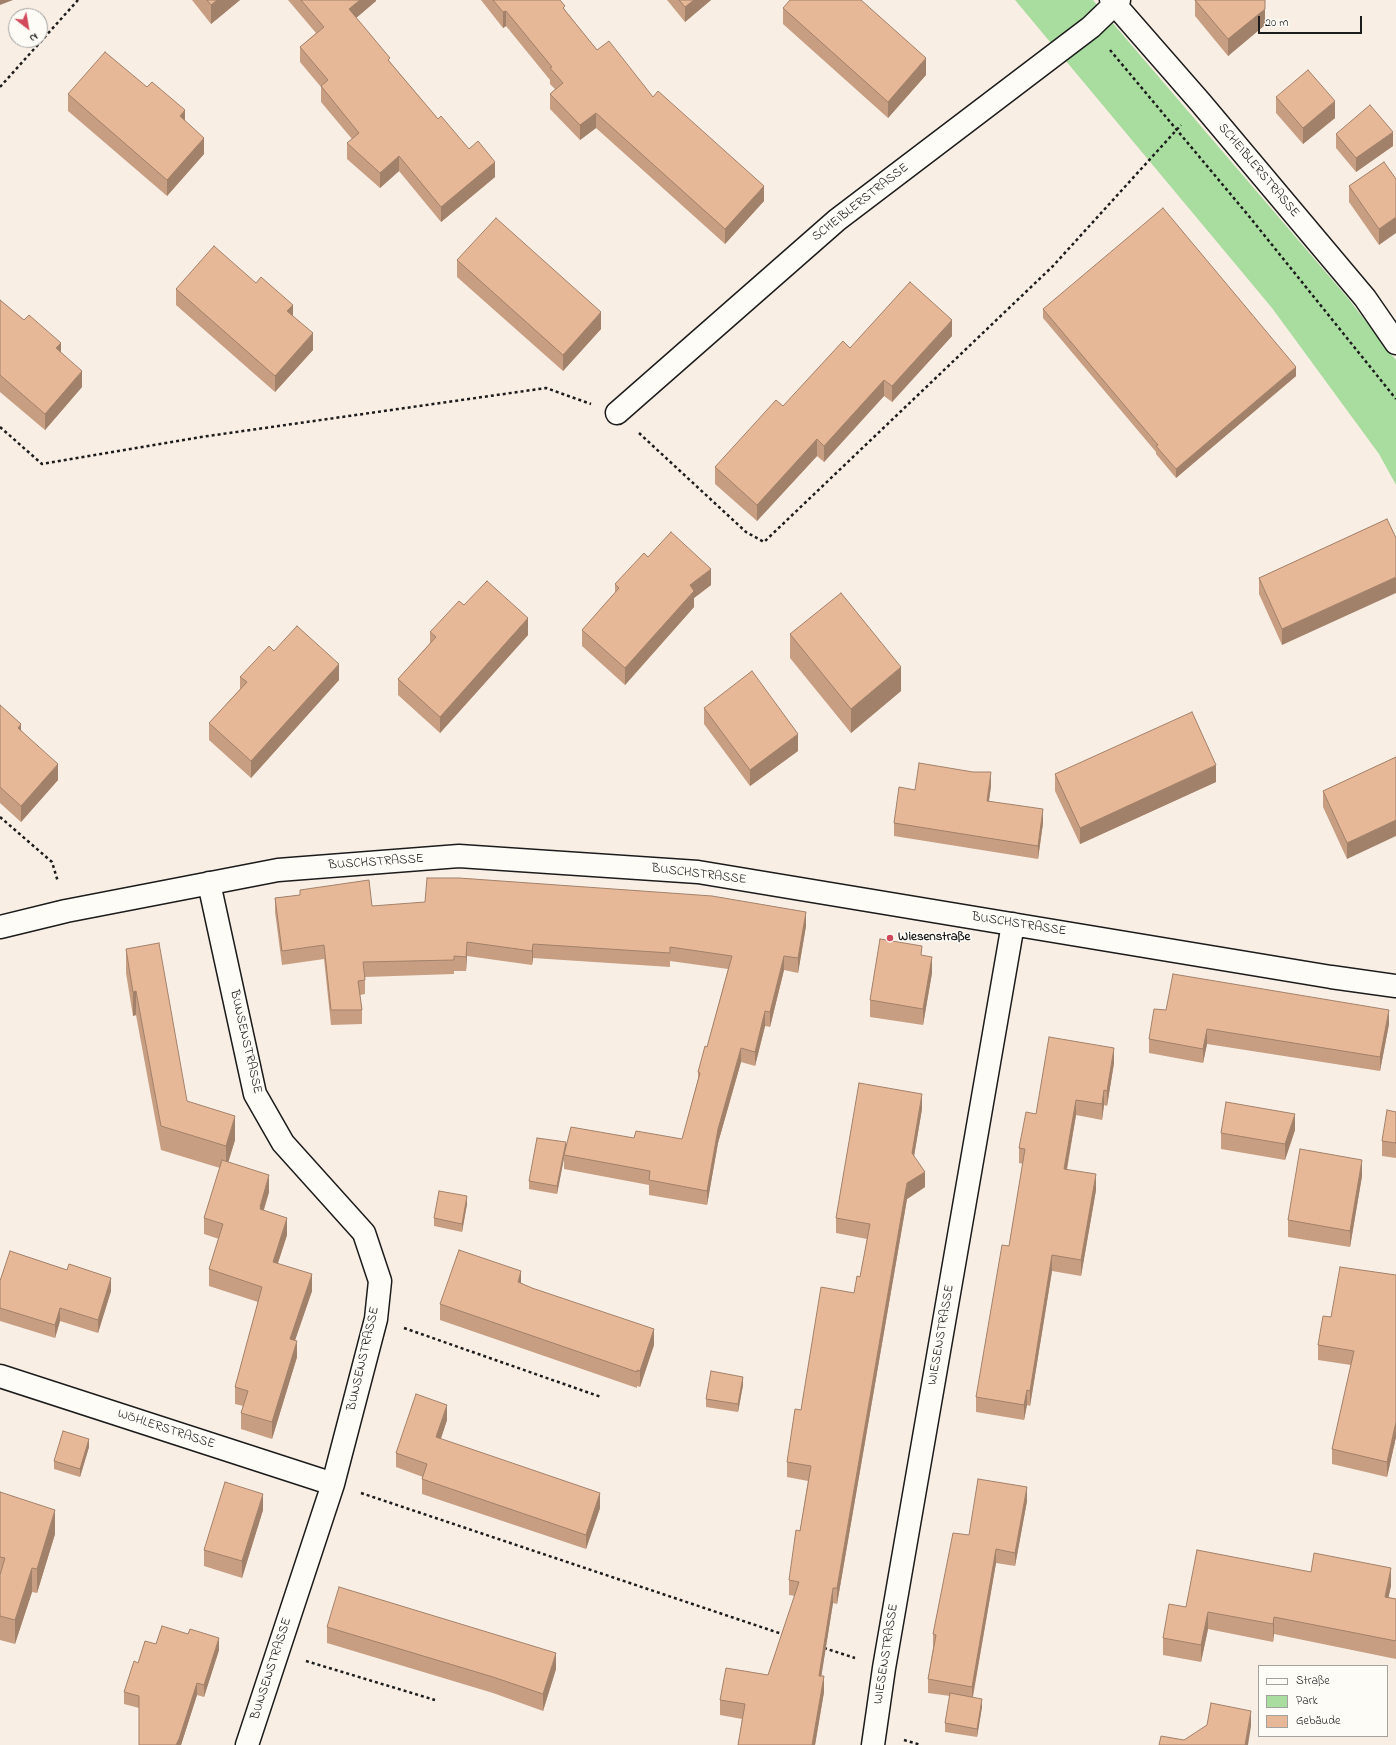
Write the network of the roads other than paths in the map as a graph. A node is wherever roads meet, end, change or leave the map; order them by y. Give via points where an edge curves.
1 (1115, 1) edge
2 (1396, 343) edge
3 (617, 413) road end
4 (209, 882) junction
5 (1013, 924) junction
6 (0, 928) edge
7 (1396, 986) edge
8 (0, 1376) edge
9 (333, 1484) junction
10 (247, 1745) edge
11 (873, 1745) edge

1 - 2 street, SCHEIBLERSTRASSE via 1365,298
1 - 3 street, SCHEIBLERSTRASSE via 1091,28 837,220
4 - 5 street, BUSCHSTRASSE via 278,870 459,856 698,872
4 - 6 street, BUSCHSTRASSE via 66,911
4 - 9 street, BUNSENSTRASSE via 255,1094 283,1143 364,1233 380,1281 376,1319
5 - 7 street, BUSCHSTRASSE
5 - 11 street, WIESENSTRASSE via 884,1668
8 - 9 street, WÖHLERSTRASSE
9 - 10 street, BUNSENSTRASSE

